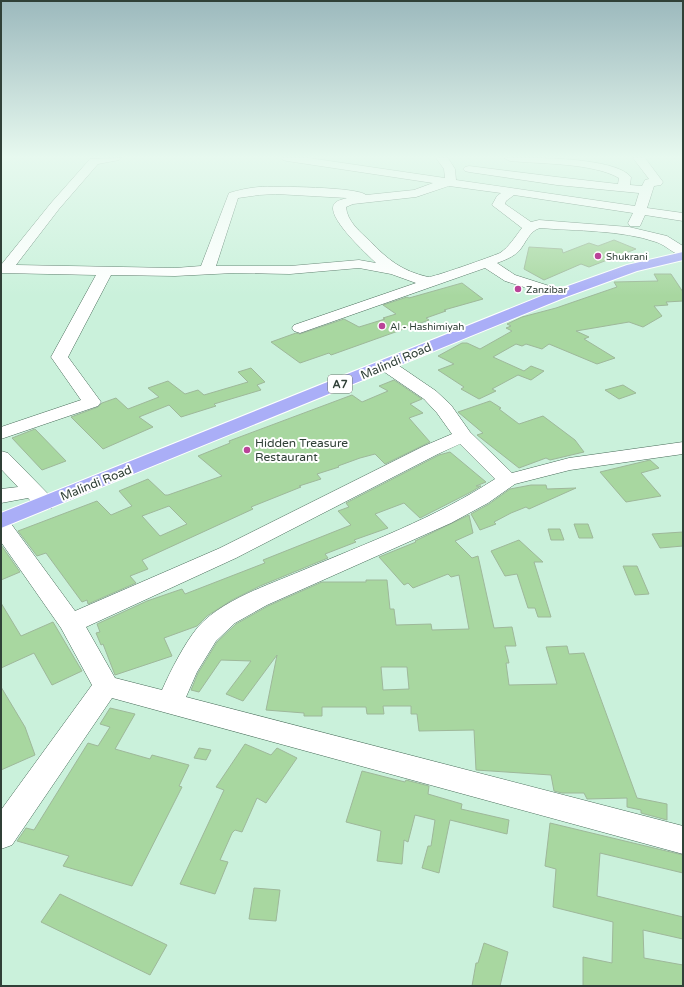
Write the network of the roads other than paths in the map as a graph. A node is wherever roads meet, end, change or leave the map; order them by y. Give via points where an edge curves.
1 (57, 204) edge
2 (229, 204) edge
3 (343, 204) edge
4 (498, 204) edge
5 (592, 204) edge
6 (641, 204) edge
7 (639, 211) junction
8 (683, 217) edge
9 (529, 227) junction
10 (629, 231) junction
11 (682, 255) edge
12 (487, 263) junction
13 (3, 269) edge
14 (206, 270) junction
15 (394, 270) junction
16 (105, 272) junction
17 (430, 283) junction
18 (560, 294) junction
19 (300, 328) dead end
20 (386, 365) junction
21 (1, 433) edge
22 (463, 436) junction
23 (683, 448) edge
24 (1, 457) edge
25 (508, 480) junction
26 (1, 496) edge
27 (39, 497) junction
28 (1, 521) edge
29 (1, 526) edge
30 (70, 623) junction
31 (106, 686) junction
32 (170, 702) junction
33 (1, 835) edge
34 (683, 840) edge

1 - 13 street
2 - 14 street
3 - 15 street via 339,208 341,214 354,233
4 - 9 street
5 - 7 street
6 - 7 street
7 - 8 street
7 - 10 street via 638,219
9 - 10 street via 545,224
9 - 12 street via 510,252
10 - 11 street via 662,239
11 - 18 highway, Malindi Road / A7 via 621,272
12 - 17 street
12 - 18 street via 505,275
13 - 16 street
14 - 15 street via 290,270 353,264
14 - 16 street
15 - 17 street
16 - 21 street via 59,356 92,402
17 - 19 street
18 - 20 highway, Malindi Road / A7
20 - 22 street via 430,395 444,409
20 - 27 highway, Malindi Road / A7
22 - 25 street
22 - 30 street via 228,553
23 - 25 street via 569,464
24 - 27 street
25 - 32 street via 443,518 258,600 226,617 199,646
26 - 27 street
27 - 28 highway, Malindi Road / A7
29 - 30 street
30 - 31 street
31 - 32 street
31 - 33 street
32 - 34 street

